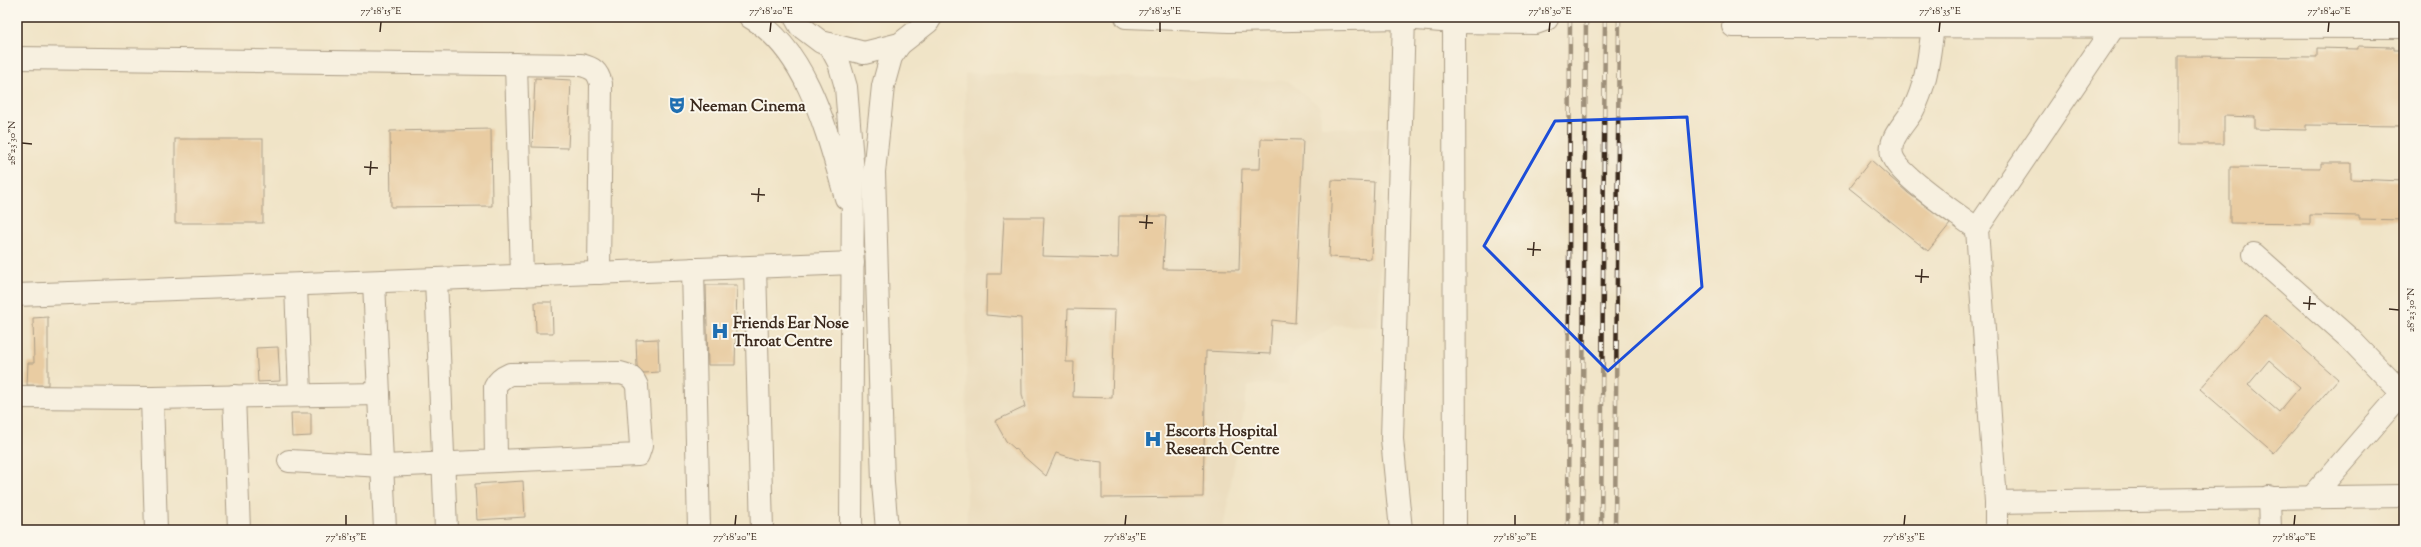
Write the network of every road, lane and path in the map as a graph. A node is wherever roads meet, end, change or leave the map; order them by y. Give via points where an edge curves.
1 (750, 17) edge
2 (931, 17) edge
3 (1126, 17) edge
4 (791, 18) edge
5 (1404, 18) edge
6 (1547, 19) dead end
7 (1454, 22) junction
8 (1733, 26) dead end
9 (1933, 27) junction
10 (2404, 27) edge
11 (2113, 28) junction
12 (829, 44) junction
13 (900, 44) junction
14 (17, 58) edge
15 (516, 64) junction
16 (853, 222) junction
17 (1977, 229) junction
18 (2254, 254) dead end
19 (853, 263) junction
20 (755, 267) junction
21 (692, 269) junction
22 (599, 273) junction
23 (522, 276) junction
24 (436, 279) junction
25 (374, 282) junction
26 (296, 285) junction
27 (17, 295) edge
28 (2403, 392) edge
29 (379, 394) junction
30 (300, 395) junction
31 (234, 396) junction
32 (17, 397) edge
33 (152, 398) junction
34 (496, 460) junction
35 (289, 461) dead end
36 (443, 462) junction
37 (384, 466) junction
38 (2404, 496) edge
39 (2312, 497) junction
40 (2269, 498) junction
41 (1996, 502) junction
42 (156, 530) edge
43 (239, 530) edge
44 (385, 530) edge
45 (446, 530) edge
46 (699, 530) edge
47 (762, 530) edge
48 (851, 530) edge
49 (887, 530) edge
50 (1401, 530) edge
51 (1455, 530) edge
52 (1996, 530) edge
53 (2270, 530) edge

1 - 16 street via 783,43 808,85 832,151
2 - 13 street
3 - 5 street via 1229,21
4 - 12 street via 822,42
5 - 7 street
5 - 50 street via 1392,439
6 - 7 street via 1536,23
7 - 51 street
8 - 9 street
9 - 11 street
9 - 17 street via 1923,89 1891,147 1893,157 1903,172
10 - 11 street
11 - 17 street
12 - 13 street via 864,53
12 - 16 street via 839,63 846,87 853,173
13 - 49 street via 891,57 883,86 874,172 883,483
14 - 15 street
15 - 22 street via 581,65 592,68 598,74 601,84
15 - 23 street
16 - 19 street
17 - 41 street
18 - 28 street via 2351,340
19 - 20 street
19 - 48 street
20 - 21 street
20 - 47 street
21 - 22 street
21 - 46 street
22 - 23 street
23 - 24 street
24 - 25 street
24 - 36 street
25 - 26 street
25 - 29 street
26 - 27 street
26 - 30 street
28 - 39 street
29 - 30 street
29 - 37 street
30 - 31 street
31 - 33 street
31 - 43 street
32 - 33 street
33 - 42 street
34 - 34 street via 638,455 641,446 637,386 634,379 628,374 620,373 510,374 504,377 495,387
34 - 36 street
35 - 37 street
36 - 37 street
36 - 45 street
37 - 44 street
38 - 39 street
39 - 40 street
40 - 41 street
40 - 53 street
41 - 52 street

